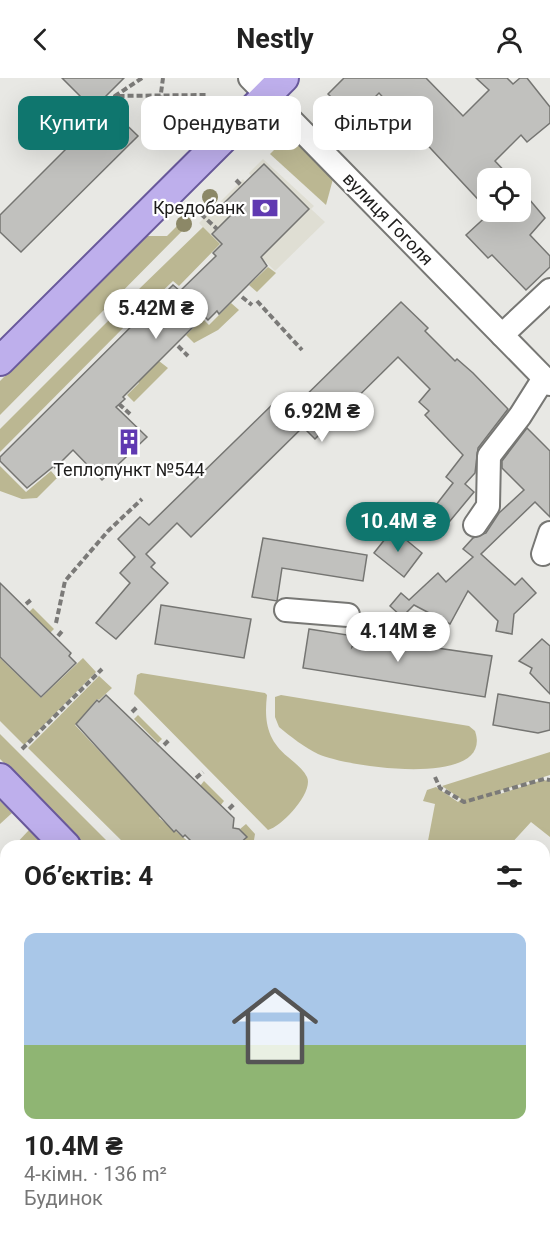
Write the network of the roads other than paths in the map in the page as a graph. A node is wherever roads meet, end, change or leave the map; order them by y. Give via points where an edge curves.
1 (267, 84) edge
2 (550, 290) edge
3 (502, 335) junction
4 (0, 359) edge
5 (547, 381) edge
6 (475, 525) dead end
7 (286, 610) dead end
8 (348, 615) dead end
9 (0, 778) edge
10 (60, 840) edge

1 - 3 street, вулиця Гоголя
1 - 4 main road
2 - 3 street
3 - 5 street, вулиця Гоголя
5 - 6 street via 489,456 488,506
7 - 8 street
9 - 10 main road

